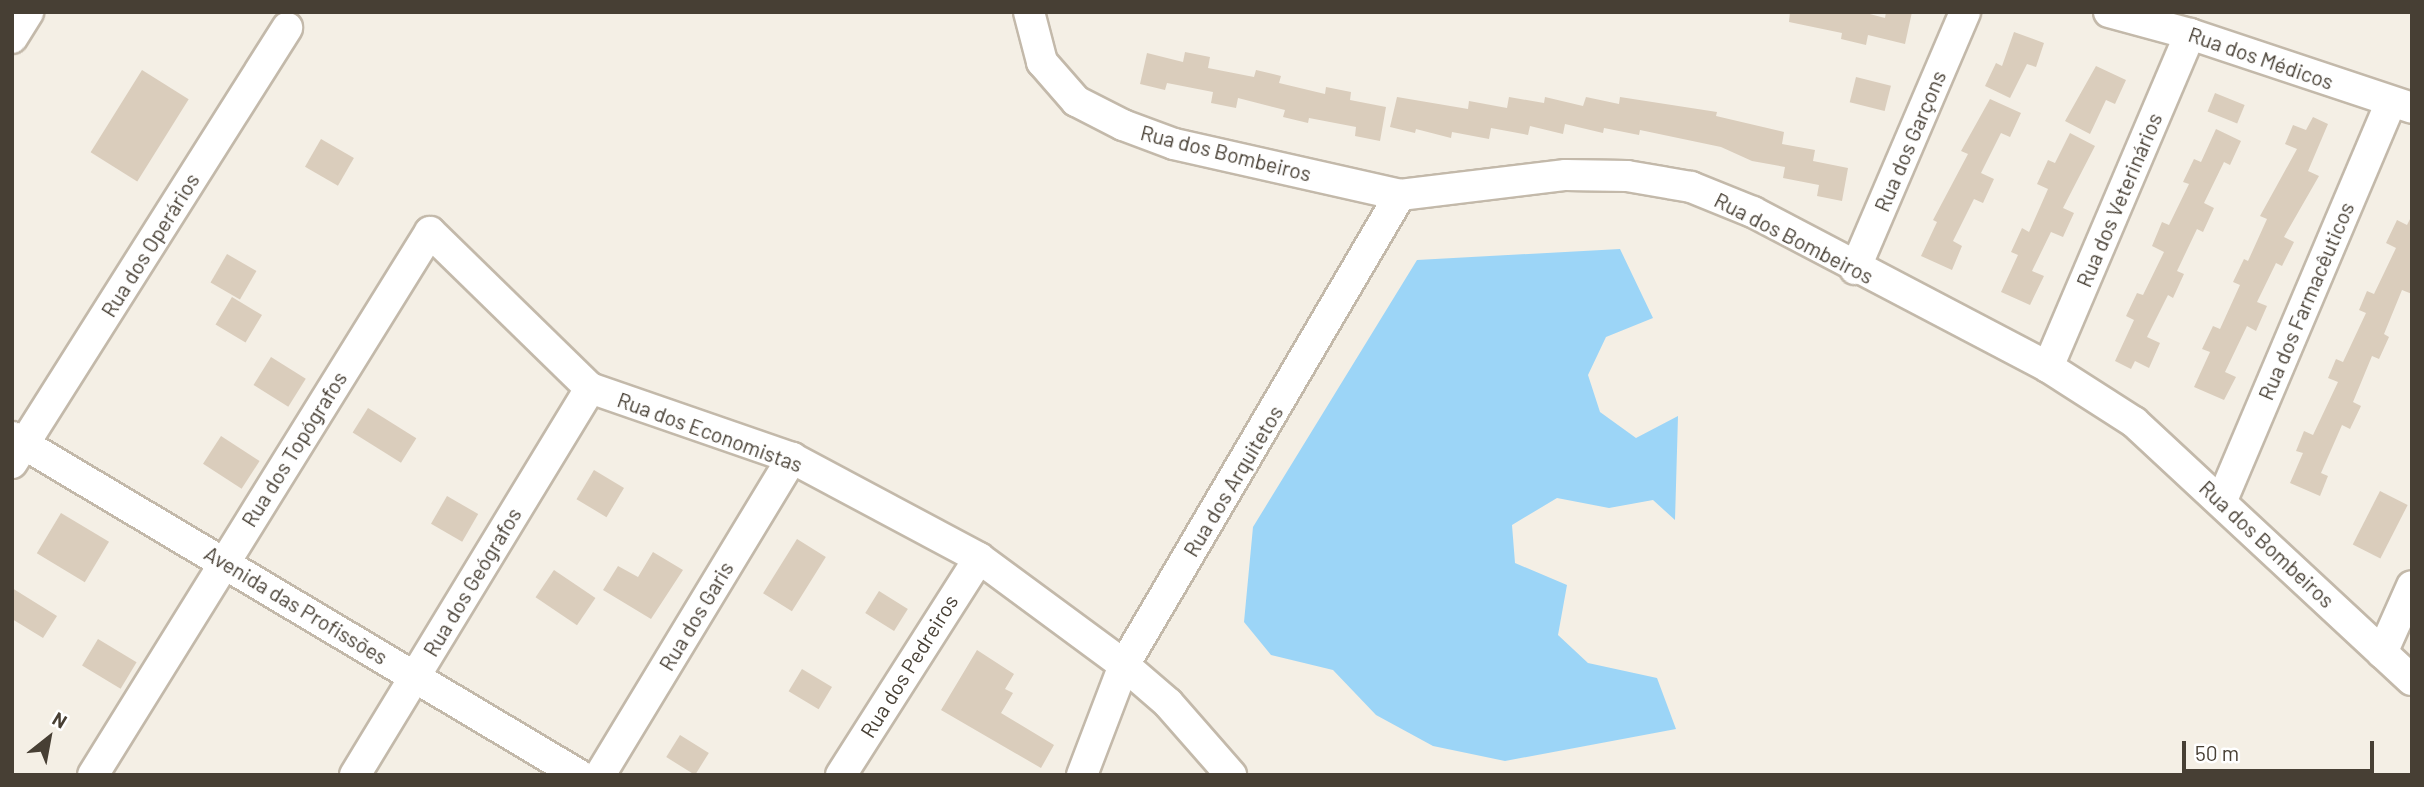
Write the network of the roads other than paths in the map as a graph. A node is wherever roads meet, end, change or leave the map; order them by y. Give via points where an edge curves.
1 (28, 12) edge
2 (1029, 12) edge
3 (1965, 12) edge
4 (2109, 12) edge
5 (287, 28) dead end
6 (2190, 34) junction
7 (12, 38) edge
8 (2401, 105) edge
9 (1400, 195) junction
10 (430, 232) joint
11 (1855, 270) junction
12 (2048, 367) junction
13 (590, 388) junction
14 (16, 448) edge
15 (792, 458) junction
16 (2222, 500) junction
17 (979, 558) junction
18 (223, 561) junction
19 (2412, 586) edge
20 (2382, 653) junction
21 (1124, 665) junction
22 (415, 676) junction
23 (2412, 680) edge
24 (93, 775) edge
25 (355, 775) edge
26 (579, 775) edge
27 (600, 775) edge
28 (841, 775) edge
29 (1082, 775) edge
30 (1231, 775) edge

1 - 7 street
2 - 9 street, Rua dos Bombeiros via 1042,62 1076,101 1123,125 1174,144
3 - 11 street, Rua dos Garçons
4 - 6 street, Rua dos Médicos
5 - 14 street, Rua dos Operários
6 - 8 street, Rua dos Médicos
6 - 12 street, Rua dos Veterinários
8 - 16 street, Rua dos Farmacêuticos
9 - 11 street, Rua dos Bombeiros via 1566,175 1627,176 1691,187 1740,207
9 - 21 street, Rua dos Arquitetos
10 - 13 street, Rua dos Economistas
10 - 18 street, Rua dos Topógrafos
11 - 12 street, Rua dos Bombeiros
12 - 16 street, Rua dos Bombeiros via 2134,422
13 - 15 street, Rua dos Economistas
13 - 22 street, Rua dos Geógrafos
14 - 18 street, Avenida das Profissões
15 - 17 street, Rua dos Economistas
15 - 27 street, Rua dos Garis
16 - 20 street, Rua dos Bombeiros
17 - 21 street, Rua dos Economistas
17 - 28 street, Rua dos Pedreiros
18 - 22 street, Avenida das Profissões
18 - 24 street, Rua dos Topógrafos
19 - 20 street
20 - 23 street, Rua dos Bombeiros
21 - 29 street, Rua dos Arquitetos
21 - 30 street, Rua dos Economistas via 1168,703
22 - 25 street, Rua dos Geógrafos
22 - 26 street, Avenida das Profissões

